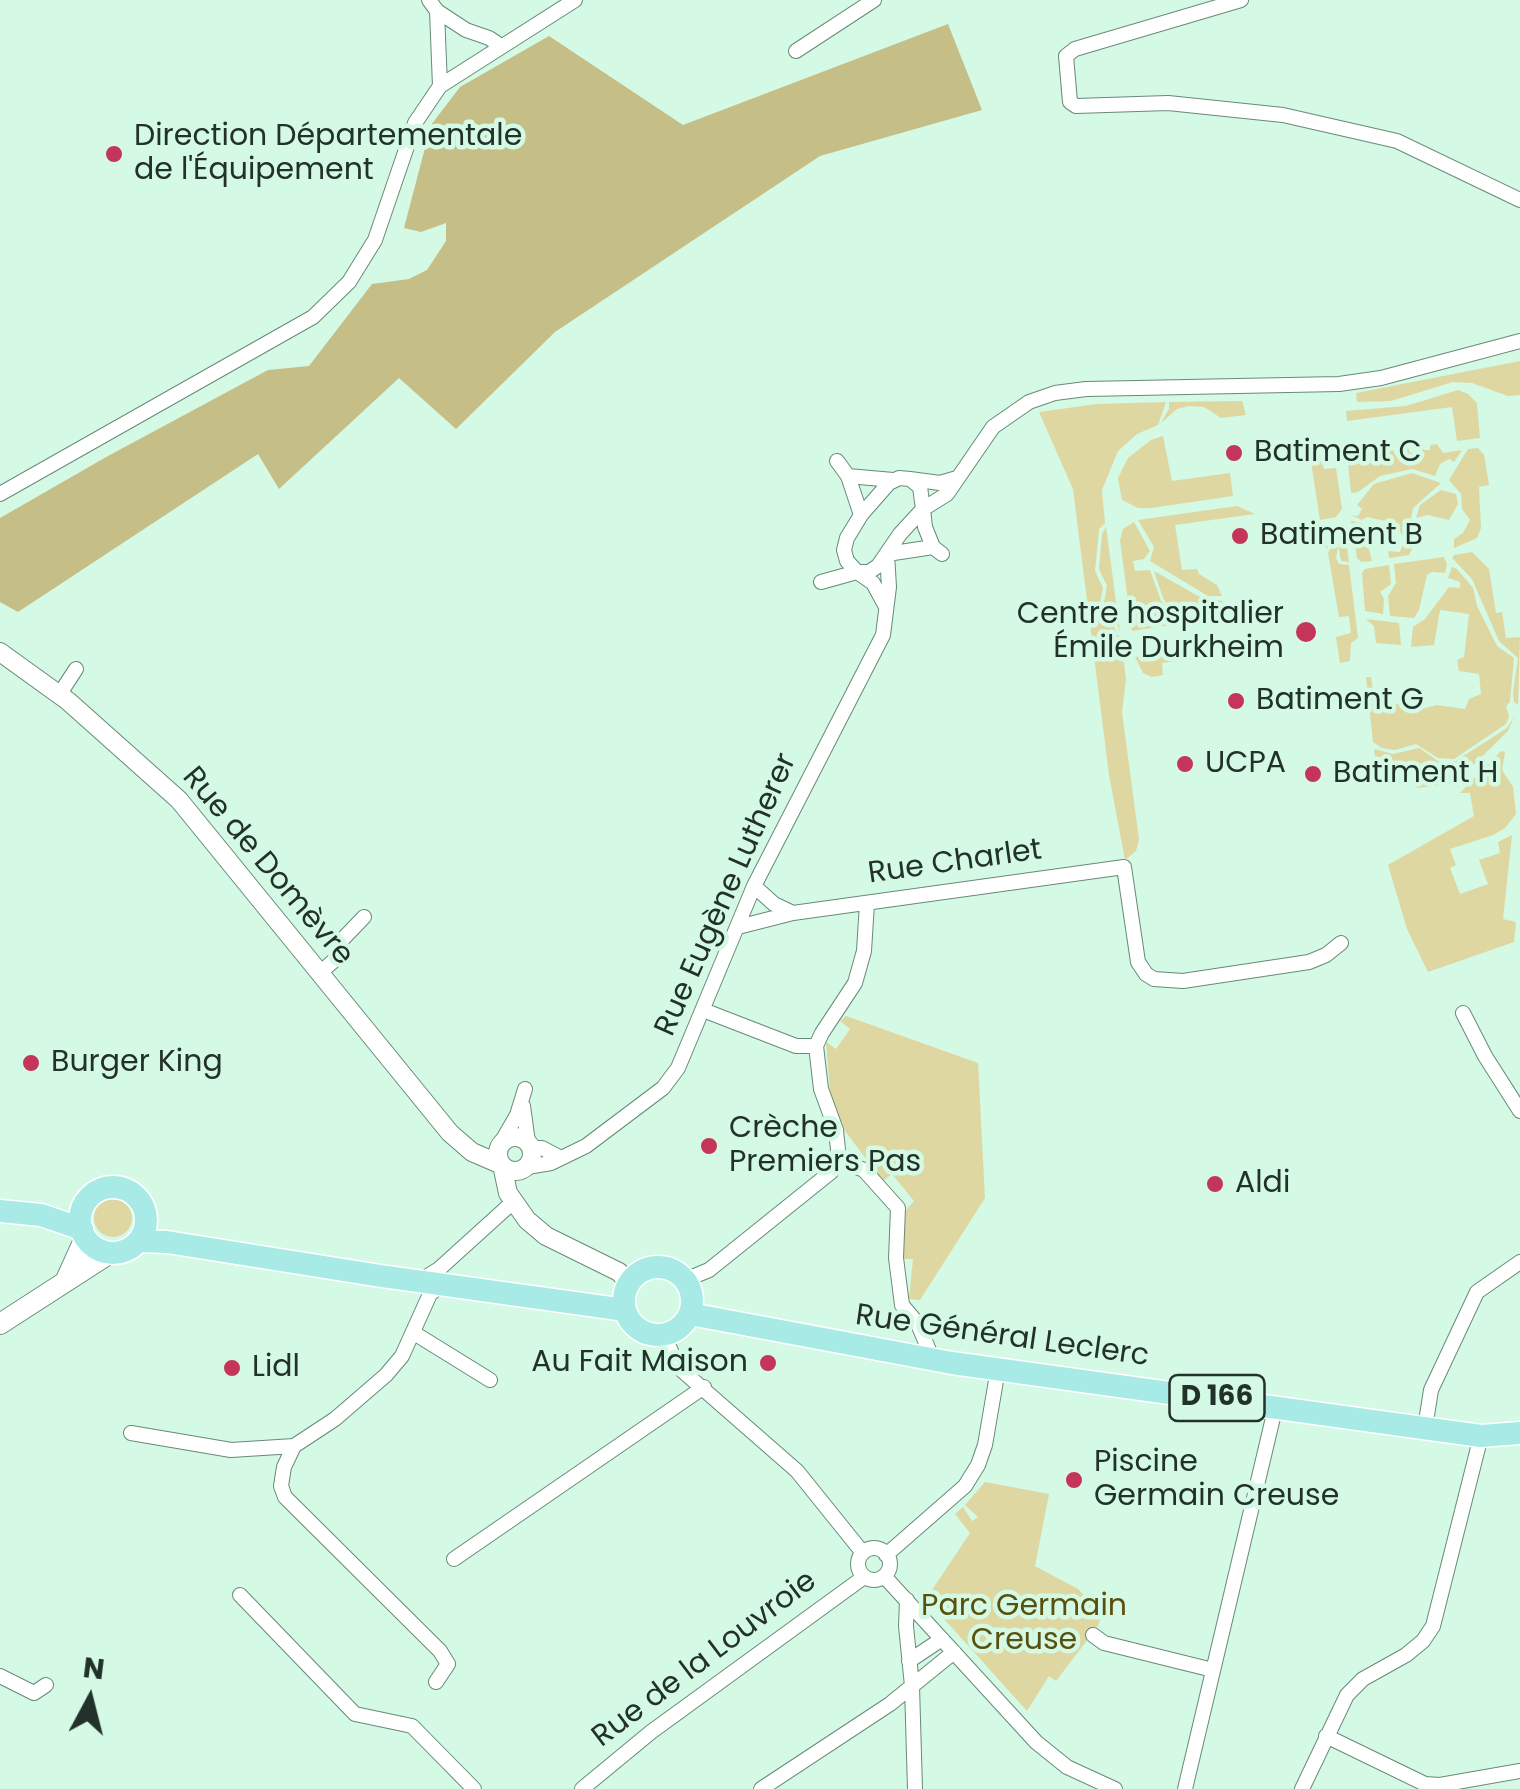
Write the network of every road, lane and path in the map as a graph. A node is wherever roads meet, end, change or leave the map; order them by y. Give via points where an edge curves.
1 (575, 0) edge
2 (874, 0) edge
3 (1242, 0) edge
4 (433, 5) edge
5 (501, 46) junction
6 (796, 51) dead end
7 (440, 86) junction
8 (1520, 200) edge
9 (1520, 341) edge
10 (838, 461) dead end
11 (848, 476) junction
12 (958, 478) junction
13 (910, 479) junction
14 (893, 480) junction
15 (0, 494) edge
16 (923, 509) junction
17 (861, 516) junction
18 (844, 550) junction
19 (887, 554) junction
20 (857, 572) junction
21 (886, 608) junction
22 (0, 652) edge
23 (76, 669) dead end
24 (60, 695) junction
25 (754, 886) junction
26 (866, 903) junction
27 (794, 913) junction
28 (364, 917) dead end
29 (738, 926) junction
30 (1342, 943) dead end
31 (321, 972) junction
32 (703, 1010) junction
33 (1463, 1013) dead end
34 (816, 1046) junction
35 (1520, 1110) edge
36 (502, 1142) junction
37 (464, 1145) junction
38 (530, 1145) junction
39 (558, 1157) junction
40 (839, 1160) junction
41 (502, 1165) junction
42 (527, 1167) junction
43 (92, 1195) junction
44 (515, 1204) junction
45 (5, 1211) edge
46 (145, 1211) junction
47 (84, 1234) junction
48 (138, 1241) junction
49 (216, 1250) junction
50 (110, 1253) junction
51 (1520, 1262) edge
52 (685, 1280) junction
53 (65, 1282) junction
54 (430, 1283) junction
55 (628, 1284) junction
56 (625, 1310) junction
57 (690, 1314) junction
58 (0, 1324) edge
59 (414, 1332) junction
60 (664, 1335) junction
61 (933, 1360) junction
62 (998, 1369) junction
63 (490, 1380) dead end
64 (704, 1387) junction
65 (1276, 1405) junction
66 (1424, 1428) junction
67 (130, 1433) dead end
68 (1520, 1433) edge
69 (1481, 1436) junction
70 (294, 1446) junction
71 (863, 1553) junction
72 (886, 1555) junction
73 (454, 1559) dead end
74 (864, 1576) junction
75 (884, 1576) junction
76 (240, 1595) dead end
77 (907, 1600) junction
78 (1092, 1635) dead end
79 (942, 1639) junction
80 (954, 1652) junction
81 (909, 1661) junction
82 (1213, 1670) junction
83 (0, 1676) edge
84 (436, 1682) dead end
85 (46, 1685) dead end
86 (912, 1686) junction
87 (1326, 1736) junction
88 (1520, 1770) edge
89 (474, 1789) edge
90 (582, 1789) edge
91 (761, 1789) edge
92 (916, 1789) edge
93 (1115, 1789) edge
94 (1185, 1789) edge
95 (1302, 1789) edge

1 - 5 street
2 - 6 street
3 - 8 street via 1075,49 1066,56 1070,102 1283,115 1397,141
4 - 5 street
4 - 7 street
5 - 7 street
7 - 15 street via 415,123 375,240 349,282 314,317
9 - 12 street via 1340,384 1055,392 993,426
10 - 11 street
11 - 14 street
11 - 17 street
12 - 13 street
12 - 16 street
13 - 14 street
13 - 16 street via 920,487
14 - 17 street
16 - 19 street
16 - 19 street via 938,551
17 - 18 street
18 - 20 street
18 - 20 street via 818,584
19 - 20 street via 869,572
19 - 21 street, Rue Eugène Lutherer
20 - 21 street via 873,583
21 - 25 street, Rue Eugène Lutherer via 883,635
22 - 24 street, Rue de Domèvre
23 - 24 street
24 - 31 street, Rue de Domèvre via 178,800
25 - 27 street
25 - 29 street, Rue Eugène Lutherer
26 - 27 street, Rue Charlet
26 - 30 street, Rue Charlet via 1124,868 1138,962 1154,979 1183,981 1309,962
26 - 34 street via 864,951 854,983
27 - 29 street, Rue Charlet
28 - 31 street
29 - 32 street, Rue Eugène Lutherer
31 - 37 street, Rue de Domèvre
32 - 34 street via 796,1046
32 - 39 street, Rue Eugène Lutherer via 663,1088 586,1146
33 - 35 street
34 - 40 street
36 - 37 street
36 - 38 street via 515,1136
36 - 38 street via 523,1094
36 - 41 street
37 - 41 street, Rue de Domèvre
38 - 39 street
38 - 42 street
39 - 42 street, Rue Eugène Lutherer
40 - 52 street via 709,1270
40 - 61 street via 864,1170 898,1208 902,1305
41 - 42 street via 512,1171
41 - 44 street
42 - 44 street
43 - 45 main road
43 - 46 main road via 123,1188
43 - 47 main road via 80,1214
44 - 54 street
44 - 55 street via 546,1236 619,1272
45 - 47 main road via 40,1214
46 - 48 main road
46 - 49 main road
47 - 50 main road
47 - 53 main road
48 - 49 main road
48 - 50 main road
49 - 54 main road
50 - 53 main road
51 - 66 street via 1477,1292 1431,1390
52 - 55 main road via 656,1267
52 - 57 main road
53 - 58 main road
54 - 56 main road
54 - 59 street
55 - 56 main road
56 - 60 main road via 639,1330
57 - 60 main road
57 - 61 main road, Rue Général Leclerc / D 166
59 - 63 street
59 - 70 street via 386,1375
60 - 64 street via 678,1368
61 - 62 main road, Rue Général Leclerc / D 166
62 - 65 main road, Rue Général Leclerc / D 166
62 - 72 street via 976,1468 965,1486
64 - 71 street via 797,1472
64 - 73 street
65 - 66 main road, Rue Général Leclerc / D 166
65 - 82 street
66 - 69 main road, Rue Général Leclerc / D 166
67 - 70 street via 230,1450
68 - 69 main road, Rue Général Leclerc / D 166
69 - 87 street via 1433,1626 1406,1655 1347,1694
70 - 84 street via 284,1467 285,1497 440,1651 448,1664
71 - 72 street via 878,1549
71 - 74 street via 858,1567
72 - 75 street
74 - 75 street
74 - 90 street, Rue de la Louvroie
75 - 77 street
76 - 89 street via 355,1714 412,1726
77 - 79 street
77 - 81 street
78 - 82 street
79 - 80 street
79 - 81 street
80 - 86 street
80 - 93 street via 1036,1742
81 - 86 street
82 - 94 street
83 - 85 street via 34,1693
86 - 91 street
86 - 92 street
87 - 88 street via 1424,1784
87 - 95 street

